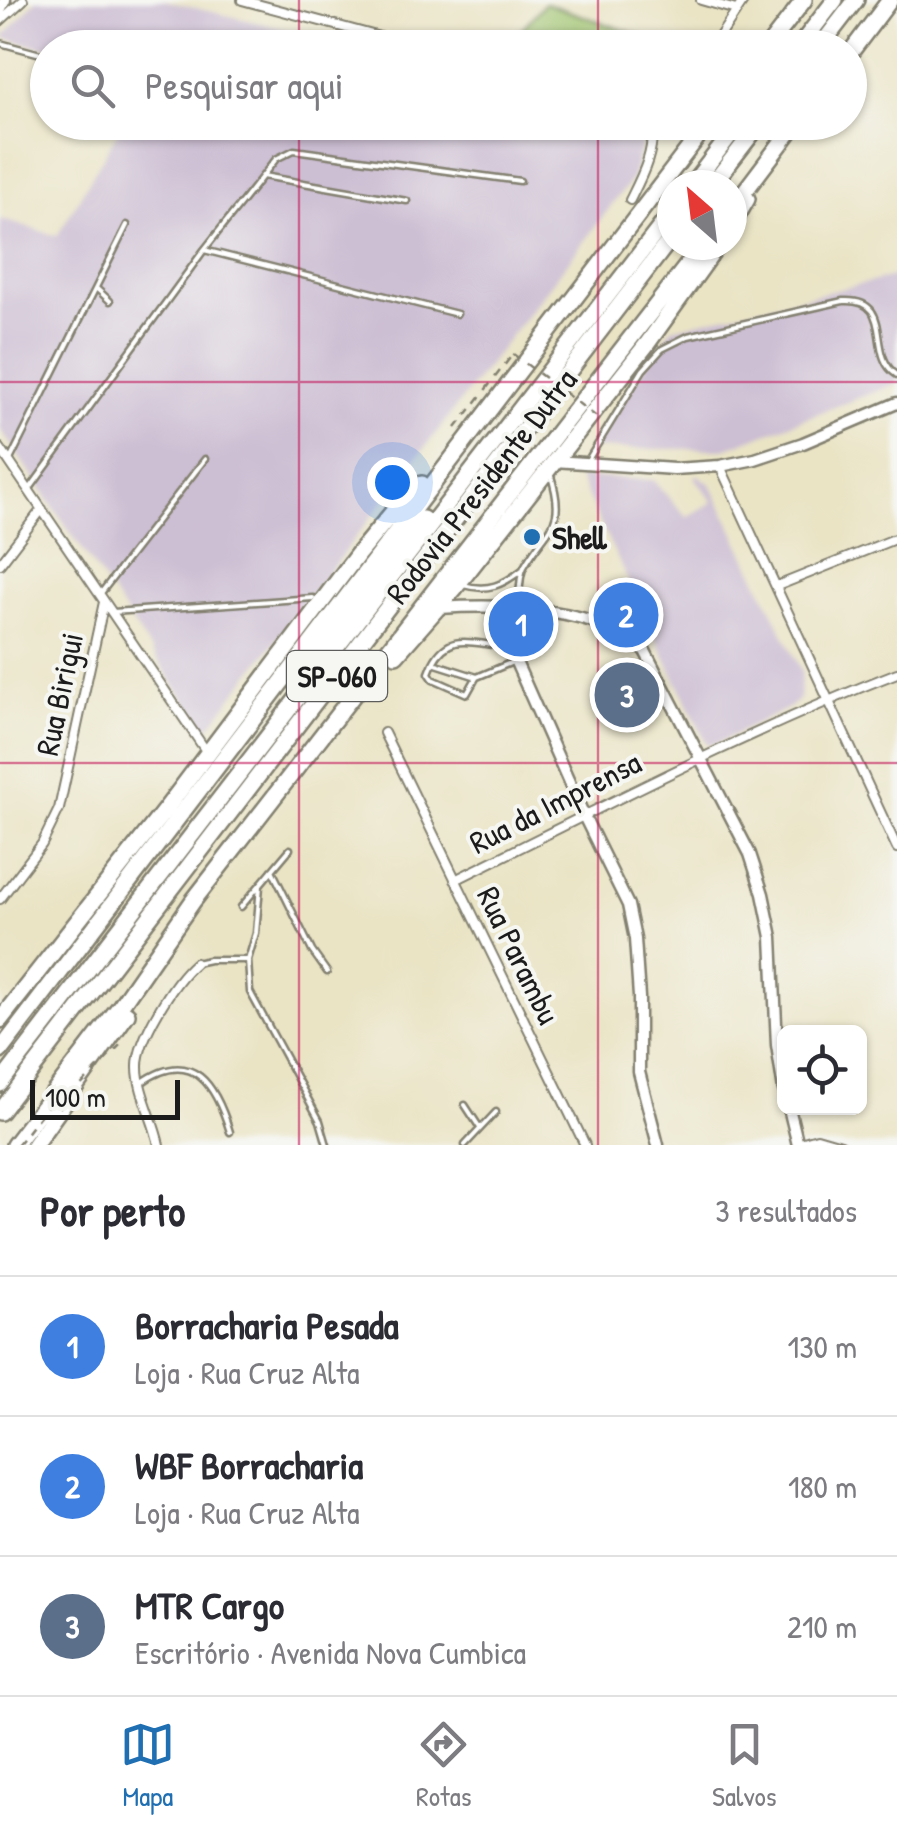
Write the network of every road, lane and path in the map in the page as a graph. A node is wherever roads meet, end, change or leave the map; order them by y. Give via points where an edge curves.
1 (6, 0) edge
2 (23, 0) edge
3 (242, 0) edge
4 (701, 0) edge
5 (744, 0) edge
6 (804, 0) edge
7 (835, 0) edge
8 (856, 0) edge
9 (890, 0) edge
10 (0, 10) edge
11 (736, 10) junction
12 (0, 20) edge
13 (354, 30) edge
14 (724, 30) edge
15 (781, 30) edge
16 (812, 30) edge
17 (833, 30) edge
18 (867, 30) edge
19 (0, 43) edge
20 (30, 51) edge
21 (653, 140) edge
22 (695, 140) edge
23 (726, 140) edge
24 (748, 140) edge
25 (784, 140) edge
26 (703, 170) edge
27 (724, 170) edge
28 (263, 176) junction
29 (755, 179) junction
30 (520, 182) dead end
31 (747, 189) edge
32 (747, 199) edge
33 (407, 200) dead end
34 (630, 200) dead end
35 (127, 225) dead end
36 (657, 231) edge
37 (204, 250) junction
38 (657, 257) edge
39 (691, 260) edge
40 (707, 260) edge
41 (97, 289) junction
42 (110, 301) dead end
43 (457, 314) dead end
44 (897, 375) edge
45 (538, 383) junction
46 (897, 402) edge
47 (598, 418) dead end
48 (456, 428) dead end
49 (0, 448) edge
50 (205, 459) dead end
51 (10, 462) junction
52 (448, 462) junction
53 (551, 465) junction
54 (585, 465) junction
55 (720, 466) junction
56 (28, 490) junction
57 (42, 508) junction
58 (897, 538) edge
59 (0, 564) edge
60 (522, 570) junction
61 (777, 586) junction
62 (457, 587) junction
63 (102, 598) junction
64 (313, 598) dead end
65 (468, 607) junction
66 (440, 608) junction
67 (492, 608) junction
68 (512, 610) junction
69 (112, 612) junction
70 (509, 646) junction
71 (516, 661) junction
72 (433, 663) junction
73 (897, 673) edge
74 (476, 677) junction
75 (350, 698) junction
76 (828, 700) junction
77 (384, 733) dead end
78 (204, 748) dead end
79 (702, 756) junction
80 (216, 764) junction
81 (584, 816) junction
82 (897, 848) edge
83 (290, 849) dead end
84 (272, 870) junction
85 (0, 878) edge
86 (454, 880) junction
87 (260, 886) junction
88 (2, 896) edge
89 (193, 901) junction
90 (241, 907) dead end
91 (248, 960) junction
92 (195, 964) joint
93 (328, 972) dead end
94 (0, 1020) edge
95 (122, 1042) dead end
96 (777, 1046) edge
97 (0, 1051) edge
98 (142, 1083) junction
99 (0, 1084) edge
100 (465, 1105) dead end
101 (0, 1112) edge
102 (496, 1112) dead end
103 (791, 1115) edge
104 (480, 1128) junction
105 (230, 1132) dead end
106 (798, 1144) edge
107 (15, 1145) edge
108 (34, 1145) edge
109 (160, 1145) edge
110 (327, 1145) edge
111 (465, 1145) edge
112 (585, 1145) edge
113 (658, 1145) edge
114 (841, 1145) edge

1 - 10 street
2 - 12 street
3 - 13 street
4 - 11 street
5 - 11 street
6 - 15 highway
7 - 16 highway
8 - 17 highway
9 - 18 highway
11 - 14 street
19 - 20 lane
21 - 34 street
22 - 52 highway, SP-060
23 - 26 highway
24 - 27 highway
25 - 29 highway
28 - 30 lane via 294,150
28 - 33 lane
28 - 37 lane
29 - 31 highway
29 - 32 highway
35 - 41 lane
36 - 45 highway, Rodovia Presidente Dutra / SP-060
37 - 43 lane
37 - 56 lane
38 - 101 highway, Rodovia Presidente Dutra / SP-060
39 - 75 highway, Rodovia Presidente Dutra / SP-060
40 - 53 highway
41 - 42 lane
41 - 51 lane
44 - 54 lane via 887,364 877,312 859,300 688,336 662,348 643,370
45 - 80 highway via 244,742
45 - 99 highway, Rodovia Presidente Dutra / SP-060
46 - 55 street via 803,443
47 - 48 path, bridge via 514,354
49 - 51 street
50 - 63 lane
51 - 56 street
52 - 80 highway, SP-060
52 - 94 highway via 358,554
53 - 54 street
53 - 60 lane via 558,497 553,526
53 - 62 highway
54 - 55 street
55 - 61 street
56 - 57 street
57 - 59 street
57 - 63 street
58 - 61 street
60 - 62 lane via 504,585
60 - 68 lane via 520,601
61 - 76 street
62 - 65 street
62 - 66 highway
63 - 69 street
63 - 88 street, Rua Birigui via 59,809
64 - 69 lane
65 - 66 street
65 - 67 street
66 - 75 highway
67 - 68 street
67 - 70 street
68 - 79 street via 586,617 629,636 645,651
69 - 78 street
70 - 71 street
70 - 72 lane via 452,642
71 - 74 lane
71 - 81 street
72 - 74 lane
72 - 74 lane via 433,679 467,694
73 - 76 street, Rua da Imprensa
75 - 89 highway, Rodovia Presidente Dutra / SP-060
76 - 79 street, Rua da Imprensa
76 - 82 street
77 - 86 street, Rua Parambu
79 - 81 street, Rua da Imprensa
79 - 96 street via 763,894 772,937
80 - 97 highway, SP-060
81 - 86 street, Rua da Imprensa
81 - 113 street via 628,905 639,1072
83 - 84 lane
84 - 87 lane
84 - 93 lane
85 - 88 street
86 - 112 street, Rua Parambu
87 - 90 lane
87 - 91 lane
89 - 107 highway, Rodovia Presidente Dutra / SP-060
89 - 108 highway via 190,921
91 - 92 lane
91 - 110 lane via 256,1007
92 - 98 street via 170,992 139,1054
95 - 107 path, bridge via 58,1109 48,1104
98 - 105 lane via 164,1072 193,1071 206,1078
98 - 109 street
100 - 104 lane
102 - 104 lane
103 - 106 street
104 - 111 lane
106 - 114 street via 826,1138

